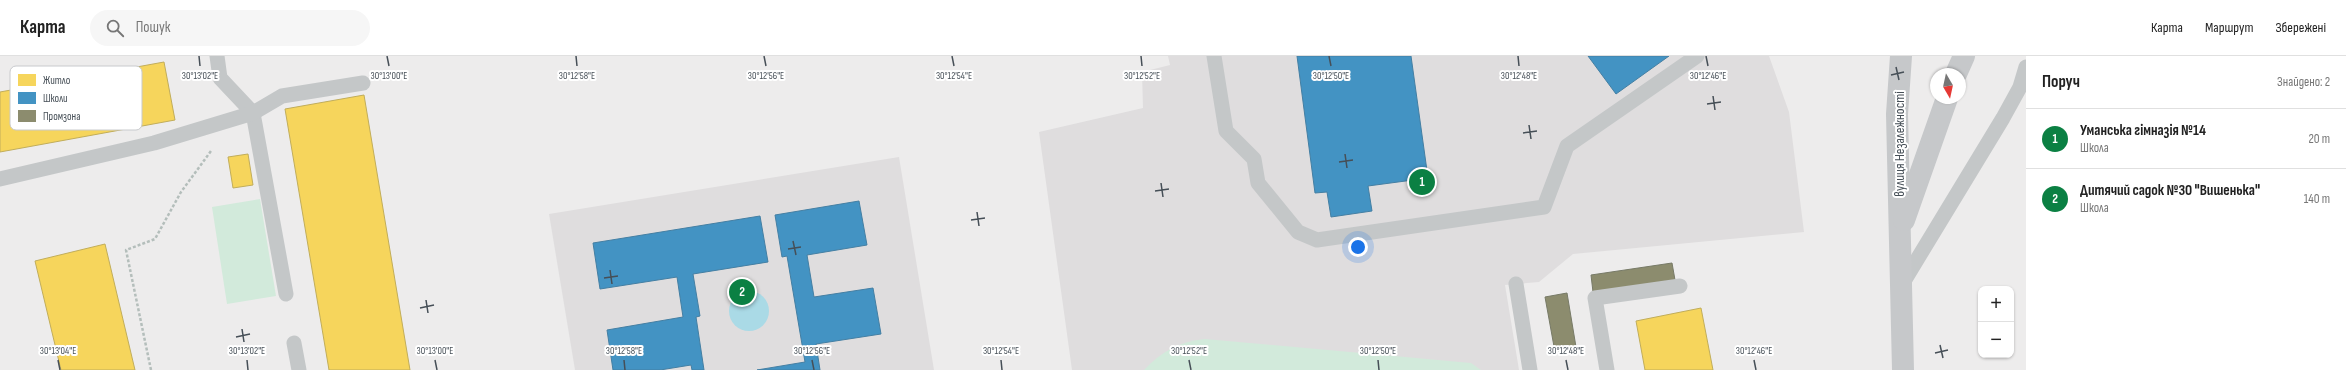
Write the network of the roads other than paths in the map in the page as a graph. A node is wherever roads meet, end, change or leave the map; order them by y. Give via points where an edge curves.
1 (217, 56) edge
2 (1214, 56) edge
3 (1697, 56) edge
4 (1901, 56) edge
5 (1964, 56) edge
6 (2026, 67) edge
7 (1959, 68) edge
8 (363, 83) dead end
9 (1945, 104) edge
10 (253, 113) junction
11 (0, 179) edge
12 (1899, 233) junction
13 (1516, 284) dead end
14 (1680, 286) dead end
15 (1900, 287) junction
16 (286, 294) dead end
17 (294, 343) dead end
18 (299, 370) edge
19 (1530, 370) edge
20 (1607, 370) edge
21 (1903, 370) edge

1 - 10 lane via 220,78
2 - 3 lane via 1226,132 1254,159 1258,183 1298,232 1317,240 1544,207 1567,146
4 - 12 main road, вулиця Незалежності via 1897,114
5 - 7 main road
6 - 15 lane via 2020,87 2003,118
8 - 10 lane via 282,96
9 - 12 main road, вулиця Незалежності
10 - 11 lane via 154,143
10 - 16 lane
12 - 15 main road, вулиця Незалежності
13 - 19 lane
14 - 20 lane via 1595,298
15 - 21 main road, вулиця Незалежності
17 - 18 lane

